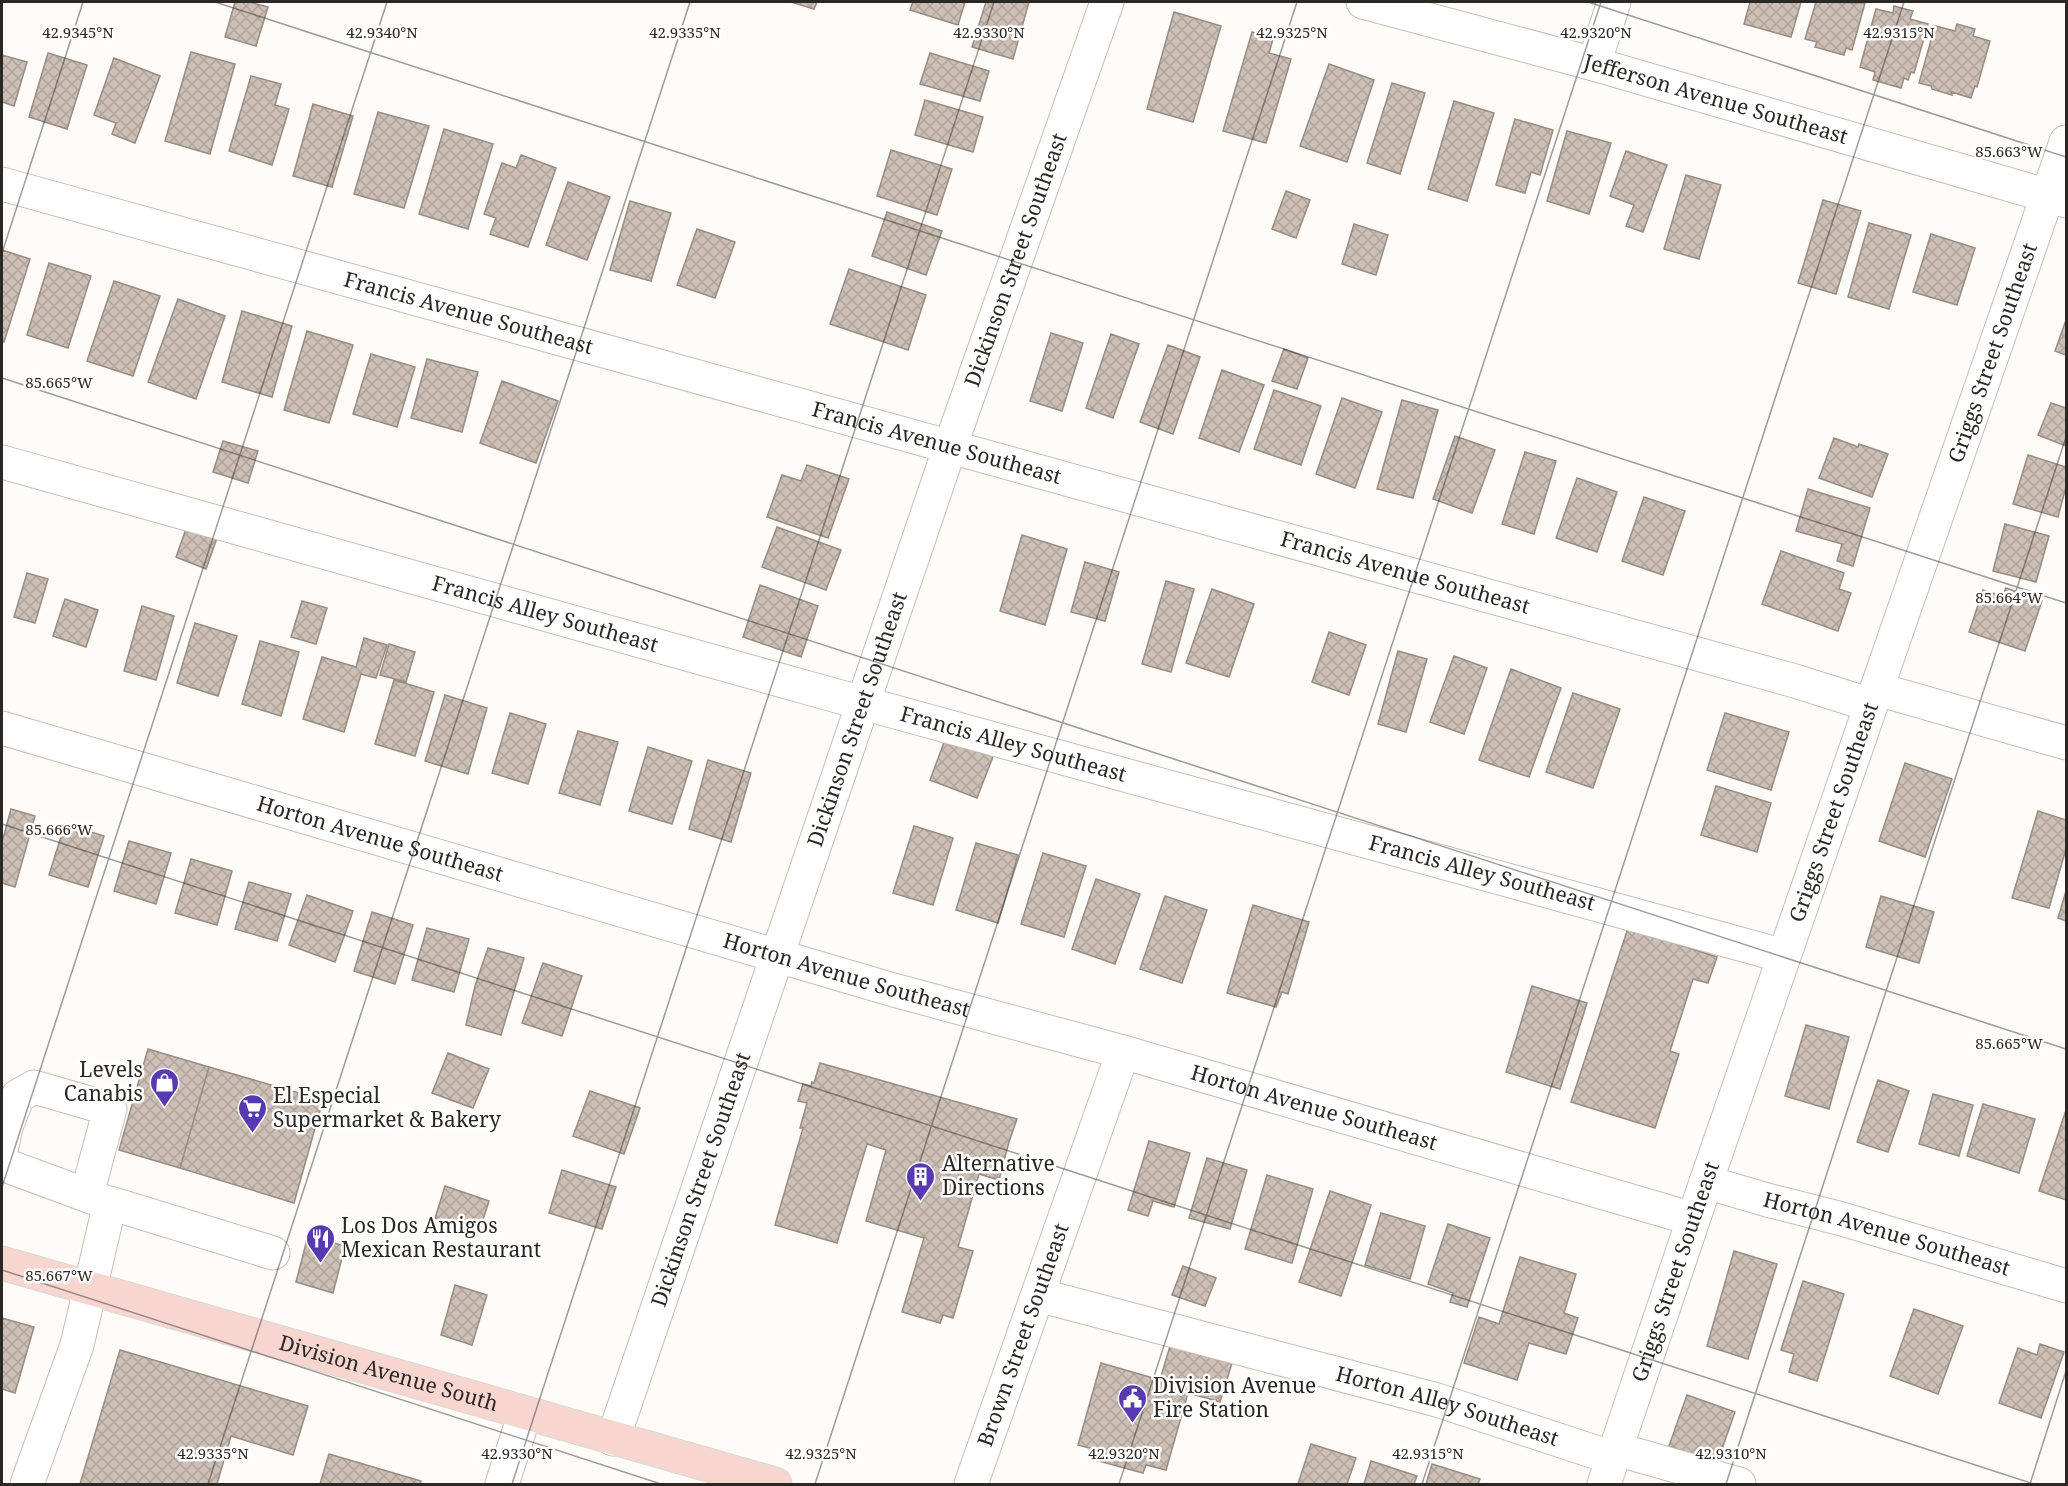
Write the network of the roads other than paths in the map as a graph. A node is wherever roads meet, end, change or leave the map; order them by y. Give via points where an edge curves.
1 (1107, 2) edge
2 (1364, 2) edge
3 (1614, 2) edge
4 (1594, 64) junction
5 (2067, 142) edge
6 (2, 184) edge
7 (2057, 198) edge
8 (950, 447) junction
9 (2, 462) edge
10 (1874, 697) junction
11 (864, 703) junction
12 (2, 728) edge
13 (2067, 743) edge
14 (778, 956) junction
15 (1784, 956) junction
16 (1123, 1052) junction
17 (2, 1146) edge
18 (2, 1164) edge
19 (1706, 1182) junction
20 (98, 1199) junction
21 (1693, 1220) junction
22 (273, 1253) dead end
23 (2, 1263) edge
24 (2067, 1286) edge
25 (89, 1287) junction
26 (1038, 1295) junction
27 (525, 1413) junction
28 (613, 1439) junction
29 (1620, 1462) edge
30 (27, 1485) edge
31 (502, 1485) edge
32 (775, 1485) edge
33 (971, 1485) edge
34 (1739, 1485) edge

1 - 8 street, Dickinson Street Southeast
2 - 4 street, Jefferson Avenue Southeast
3 - 4 street
4 - 7 street, Jefferson Avenue Southeast
5 - 7 street, Griggs Street Southeast
6 - 8 street, Francis Avenue Southeast
7 - 10 street, Griggs Street Southeast
8 - 10 street, Francis Avenue Southeast via 1794,681
8 - 11 street, Dickinson Street Southeast
9 - 11 street, Francis Alley Southeast
10 - 13 street, Francis Avenue Southeast
10 - 15 street, Griggs Street Southeast
11 - 14 street, Dickinson Street Southeast
11 - 15 street, Francis Alley Southeast
12 - 14 street, Horton Avenue Southeast
14 - 16 street, Horton Avenue Southeast
14 - 28 street, Dickinson Street Southeast
15 - 19 street, Griggs Street Southeast
16 - 21 street, Horton Avenue Southeast
16 - 26 street, Brown Street Southeast
17 - 20 street via 18,1096 34,1087 110,1109
18 - 20 street
19 - 21 street, Griggs Street Southeast
19 - 24 street, Horton Avenue Southeast
20 - 22 street
20 - 25 street
21 - 29 street, Griggs Street Southeast
23 - 25 main road, Division Avenue South
25 - 27 main road, Division Avenue South
25 - 30 street via 77,1345
26 - 29 street, Horton Alley Southeast via 1437,1400
26 - 33 street, Brown Street Southeast
27 - 28 main road, Division Avenue South
27 - 31 street
28 - 32 main road, Division Avenue South
29 - 34 street, Horton Alley Southeast

